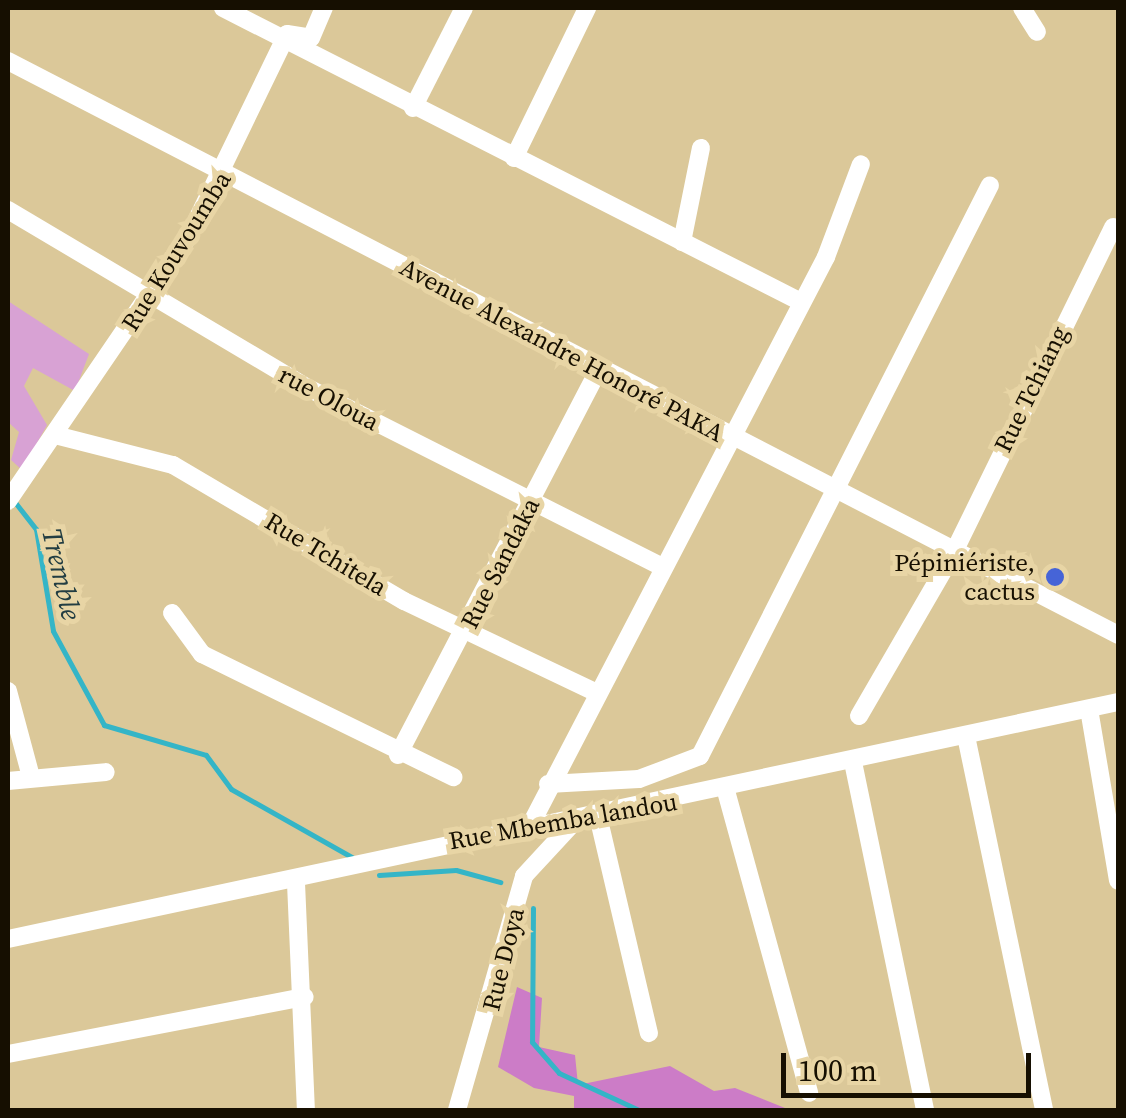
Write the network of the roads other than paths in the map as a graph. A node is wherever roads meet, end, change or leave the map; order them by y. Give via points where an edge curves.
1 (223, 8) edge
2 (324, 8) edge
3 (464, 8) edge
4 (588, 8) edge
5 (1022, 8) edge
6 (1037, 32) dead end
7 (288, 44) junction
8 (8, 61) edge
9 (414, 108) junction
10 (700, 148) dead end
11 (514, 158) junction
12 (860, 164) dead end
13 (226, 174) junction
14 (990, 186) dead end
15 (8, 210) edge
16 (1113, 226) dead end
17 (682, 242) junction
18 (149, 301) junction
19 (801, 302) junction
20 (599, 368) junction
21 (55, 435) junction
22 (728, 436) junction
23 (839, 494) junction
24 (8, 501) edge
25 (531, 501) junction
26 (952, 554) junction
27 (662, 568) junction
28 (172, 613) dead end
29 (468, 629) junction
30 (1118, 635) edge
31 (8, 691) edge
32 (593, 691) junction
33 (1118, 702) edge
34 (1089, 709) junction
35 (858, 716) dead end
36 (966, 736) junction
37 (398, 755) junction
38 (854, 762) junction
39 (106, 772) dead end
40 (32, 776) junction
41 (453, 776) dead end
42 (8, 781) edge
43 (548, 784) junction
44 (726, 791) junction
45 (598, 816) junction
46 (573, 823) junction
47 (531, 824) junction
48 (1118, 880) edge
49 (296, 883) junction
50 (8, 939) edge
51 (306, 997) junction
52 (649, 1033) dead end
53 (8, 1054) edge
54 (809, 1093) dead end
55 (306, 1110) edge
56 (457, 1110) edge
57 (924, 1110) edge
58 (1044, 1110) edge

1 - 7 street
2 - 7 street, Rue Kouvoumba via 311,38 287,34
3 - 9 street
4 - 11 street
5 - 6 street
7 - 9 street
7 - 13 street, Rue Kouvoumba
8 - 13 street, Avenue Alexandre Honoré PAKA
9 - 11 street
10 - 17 street
11 - 17 street
12 - 19 street
13 - 18 street, Rue Kouvoumba
13 - 20 street, Avenue Alexandre Honoré PAKA
14 - 23 street
15 - 18 street, rue Oloua
16 - 26 street, Rue Tchiang
17 - 19 street
18 - 21 street, Rue Kouvoumba
18 - 25 street, rue Oloua
19 - 22 street
20 - 22 street, Avenue Alexandre Honoré PAKA
20 - 25 street, Rue Sandaka
21 - 24 street, Rue Kouvoumba
21 - 29 street, Rue Tchitela via 173,465
22 - 23 street, Avenue Alexandre Honoré PAKA
22 - 27 street
23 - 26 street, Avenue Alexandre Honoré PAKA
23 - 43 street via 700,756 639,779
25 - 27 street, rue Oloua
25 - 29 street, Rue Sandaka
26 - 30 street, Avenue Alexandre Honoré PAKA
26 - 35 street, Rue Tchiang
27 - 32 street
28 - 37 street via 202,654
29 - 32 street, Rue Tchitela
29 - 37 street, Rue Sandaka
31 - 40 street
32 - 43 street
33 - 34 street, Rue Mbemba landou
34 - 36 street, Rue Mbemba landou
34 - 48 street
36 - 38 street, Rue Mbemba landou
36 - 58 street
37 - 41 street
38 - 44 street, Rue Mbemba landou
38 - 57 street
39 - 40 street
40 - 42 street
43 - 47 street
44 - 45 street, Rue Mbemba landou
44 - 54 street
45 - 46 street, Rue Mbemba landou
45 - 52 street
46 - 47 street, Rue Mbemba landou
46 - 56 street, Rue Doya via 524,876
47 - 49 street, Rue Mbemba landou
49 - 50 street, Rue Mbemba landou
49 - 51 street
51 - 53 street
51 - 55 street

